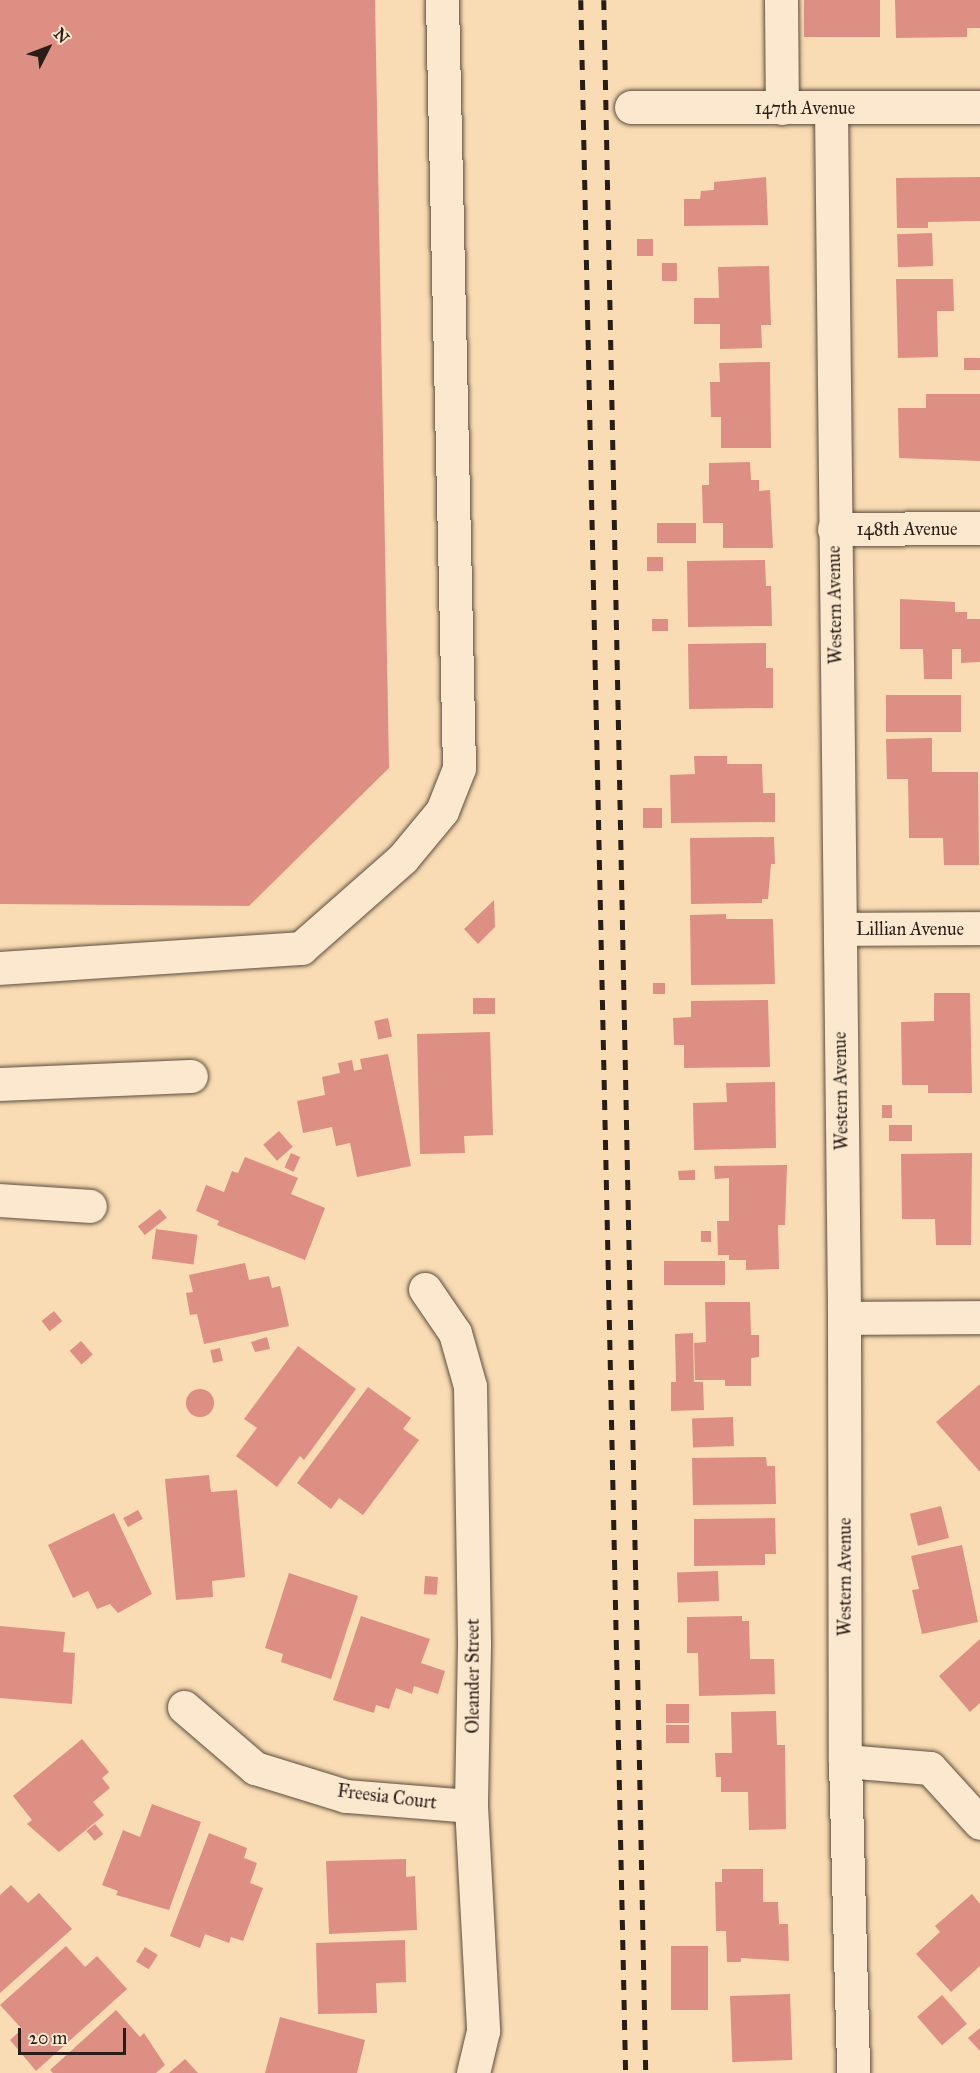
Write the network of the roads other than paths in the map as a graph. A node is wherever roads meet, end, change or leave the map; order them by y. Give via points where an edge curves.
1 (442, 0) edge
2 (781, 0) edge
3 (631, 107) dead end
4 (980, 107) edge
5 (782, 108) junction
6 (831, 108) junction
7 (980, 528) edge
8 (834, 529) junction
9 (980, 928) edge
10 (840, 929) junction
11 (0, 968) edge
12 (191, 1076) dead end
13 (0, 1084) edge
14 (0, 1200) edge
15 (90, 1206) dead end
16 (425, 1289) dead end
17 (980, 1317) edge
18 (844, 1318) junction
19 (184, 1707) dead end
20 (845, 1761) junction
21 (471, 1806) junction
22 (980, 1823) edge
23 (473, 2073) edge
24 (853, 2073) edge

1 - 11 street via 459,768 442,811 403,858 301,948
2 - 5 street
3 - 5 street, 147th Avenue
4 - 6 street, 147th Avenue
5 - 6 street, 147th Avenue
6 - 8 street, Western Avenue
7 - 8 street, 148th Avenue
8 - 10 street, Western Avenue
9 - 10 street, Lillian Avenue
10 - 18 street, Western Avenue
12 - 13 street
14 - 15 street
16 - 21 street, Oleander Street via 455,1333 470,1386 474,1645
17 - 18 street
18 - 20 street, Western Avenue
19 - 21 street, Freesia Court via 255,1768 345,1796
20 - 22 street via 930,1768
20 - 24 street, Western Avenue
21 - 23 street, Oleander Street via 483,2031

